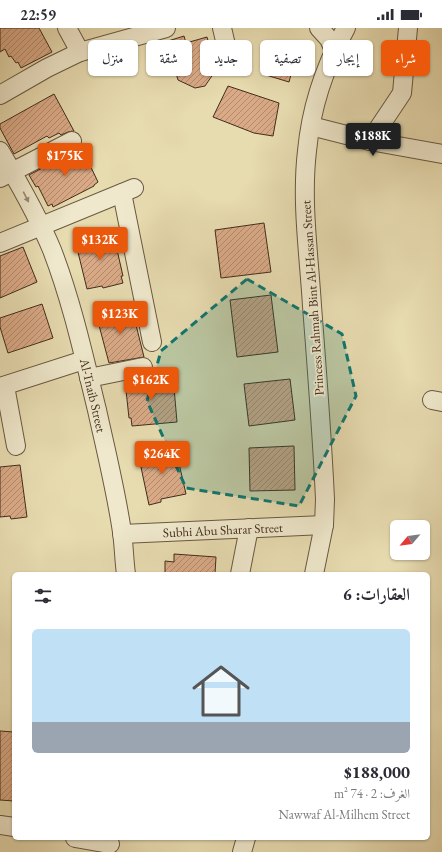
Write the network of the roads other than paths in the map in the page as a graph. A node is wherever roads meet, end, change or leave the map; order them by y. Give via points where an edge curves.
1 (66, 28) edge
2 (166, 28) edge
3 (222, 28) edge
4 (319, 28) edge
5 (346, 28) edge
6 (408, 28) edge
7 (225, 40) edge
8 (329, 40) edge
9 (339, 40) edge
10 (80, 52) junction
11 (325, 76) edge
12 (0, 95) edge
13 (310, 126) junction
14 (72, 141) dead end
15 (370, 141) junction
16 (0, 151) edge
17 (442, 154) edge
18 (6, 175) edge
19 (41, 226) junction
20 (0, 243) edge
21 (152, 342) dead end
22 (84, 360) junction
23 (143, 367) dead end
24 (89, 378) junction
25 (2, 386) edge
26 (16, 446) dead end
27 (324, 525) junction
28 (249, 528) junction
29 (122, 534) junction
30 (126, 572) edge
31 (240, 572) edge
32 (314, 572) edge
33 (0, 825) edge
34 (12, 827) edge
35 (86, 840) edge
36 (245, 840) edge
37 (110, 845) edge
38 (242, 852) edge

1 - 10 street
2 - 10 street
3 - 7 street
4 - 8 street
5 - 9 street, Princess Rahmah Bint Al-Hassan Street
6 - 15 street via 402,93
10 - 12 street
11 - 13 street, Princess Rahmah Bint Al-Hassan Street
13 - 15 street
13 - 27 street, Princess Rahmah Bint Al-Hassan Street via 306,158 306,221 324,474
14 - 18 street
15 - 17 street
16 - 18 street, Al-Tnaib Street
18 -> 19 street, Al-Tnaib Street
19 - 20 street
19 - 21 street via 128,191
19 - 22 street, Al-Tnaib Street via 62,280
22 - 24 street, Al-Tnaib Street
22 - 25 street
23 - 24 street
24 - 29 street, Al-Tnaib Street
25 - 26 street
27 - 28 street, Subhi Abu Sharar Street
27 - 32 street, Princess Rahmah Bint Al-Hassan Street
28 - 29 street, Subhi Abu Sharar Street
28 - 31 street
29 - 30 street, Al-Tnaib Street
33 - 34 street
35 - 37 street
36 - 38 street

